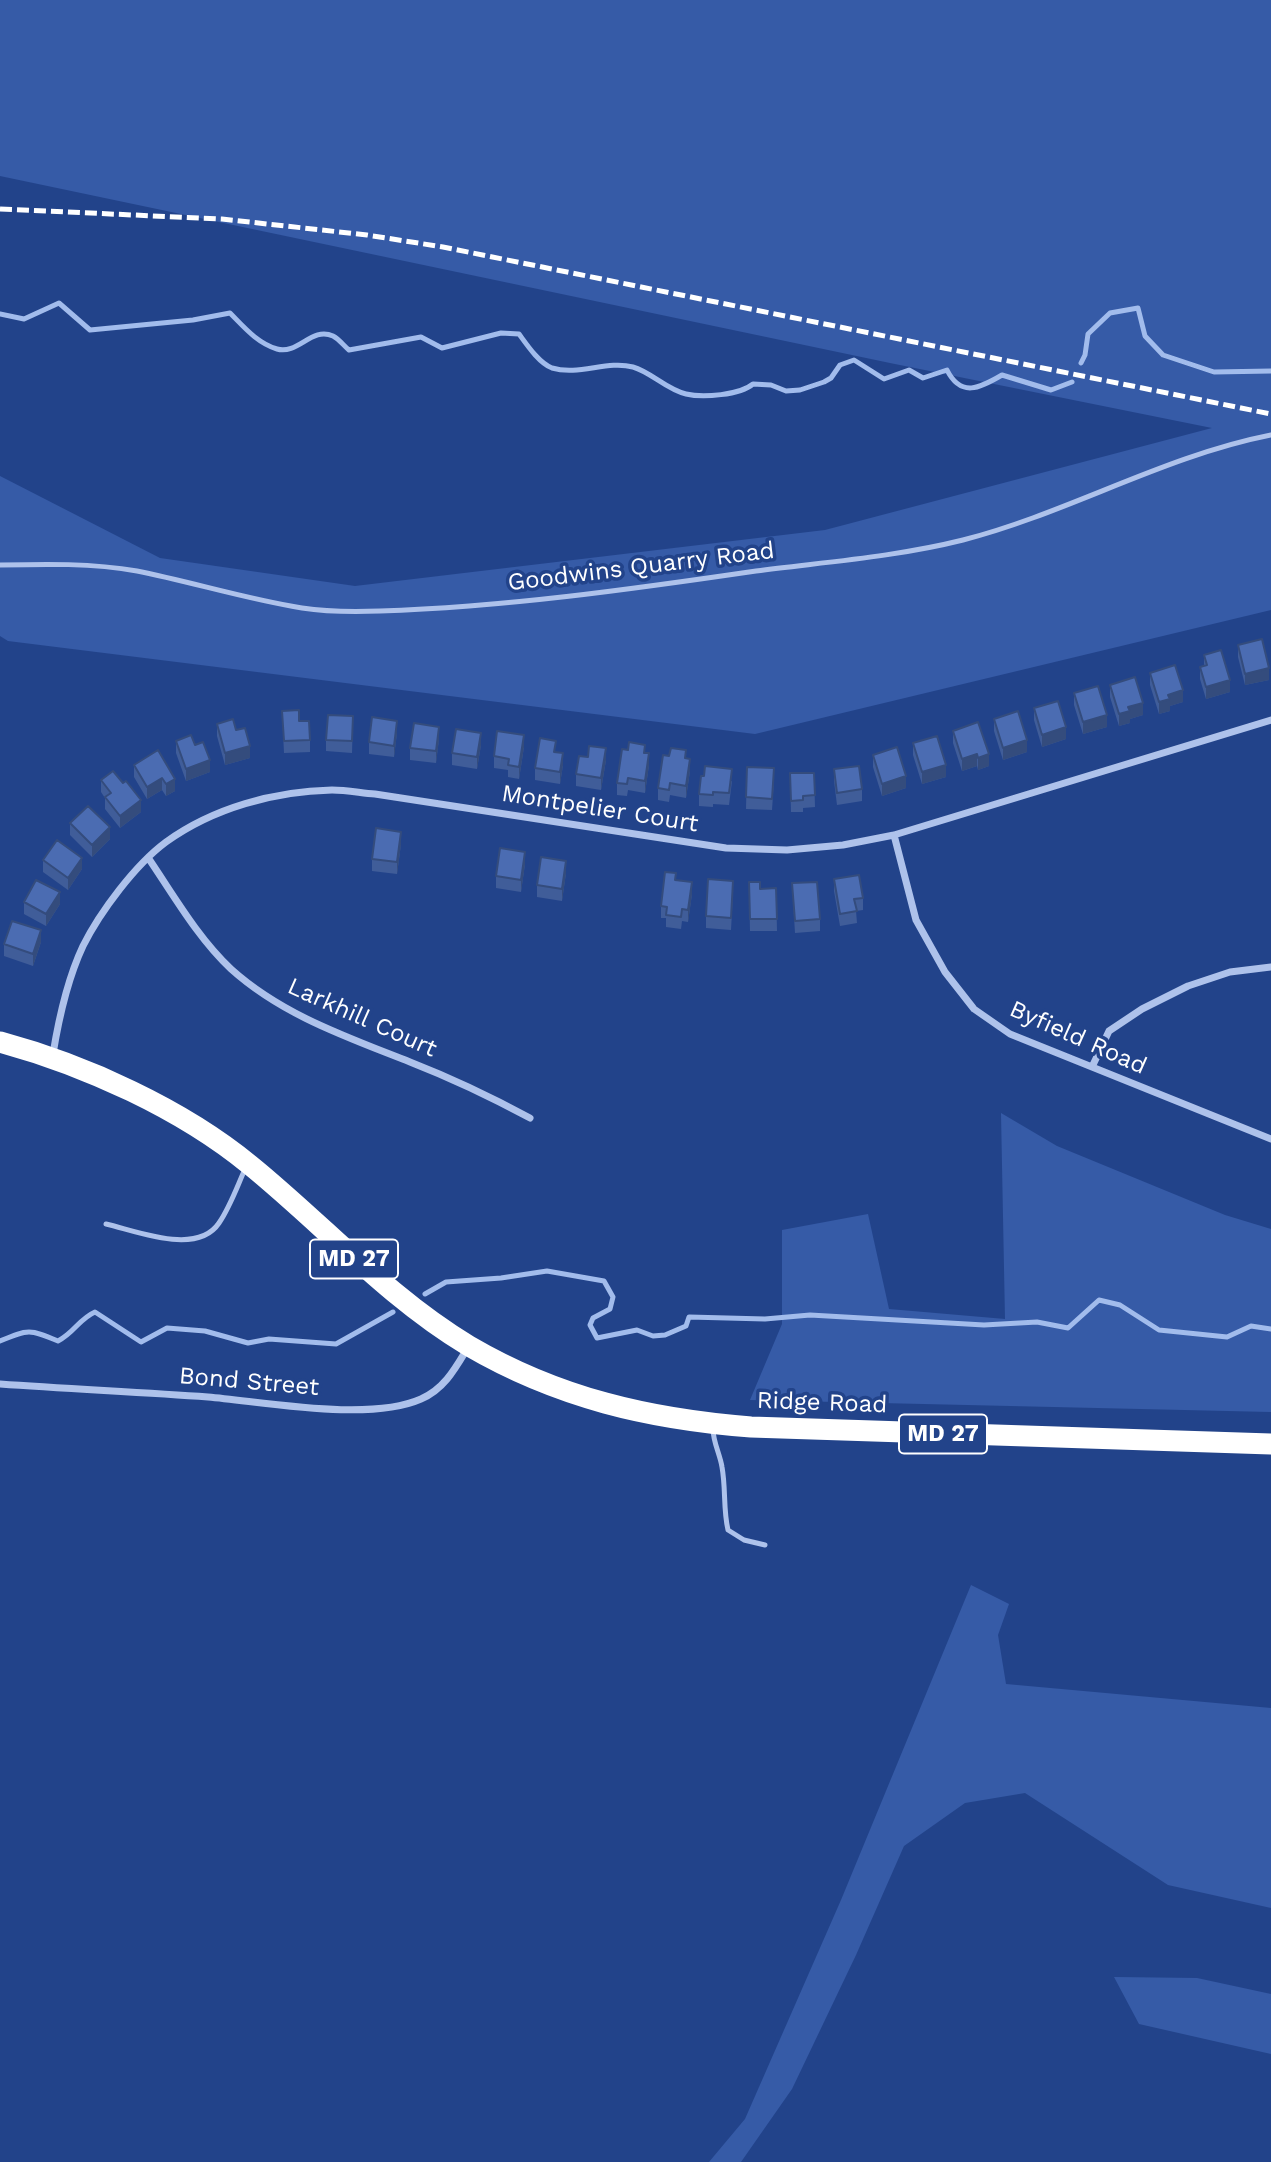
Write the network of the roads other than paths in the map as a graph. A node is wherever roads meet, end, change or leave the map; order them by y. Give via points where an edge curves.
1 (1271, 435) edge
2 (0, 565) edge
3 (1271, 720) edge
4 (894, 835) junction
5 (149, 859) junction
6 (1271, 967) edge
7 (0, 1042) edge
8 (52, 1058) junction
9 (1092, 1067) junction
10 (530, 1118) dead end
11 (1271, 1139) edge
12 (247, 1163) junction
13 (106, 1224) dead end
14 (469, 1346) junction
15 (0, 1384) edge
16 (713, 1424) junction
17 (1271, 1444) edge
18 (765, 1545) dead end

1 - 2 lane, Goodwins Quarry Road via 1202,454 1001,530 960,541 876,558 603,592 335,611 134,571 58,563
3 - 4 street, Montpelier Court
4 - 5 street, Montpelier Court via 787,850 726,848 334,790 270,797 237,807 165,843
4 - 9 street, Byfield Road via 916,920 945,972 974,1009 1010,1034
5 - 8 street, Montpelier Court via 111,901 83,947 67,989
5 - 10 street, Larkhill Court via 201,935 230,968 261,993 292,1012 480,1091
6 - 9 street via 1230,972 1142,1009 1109,1031
7 - 8 highway, MD 27
8 - 12 highway, MD 27 via 152,1102
9 - 11 street, Byfield Road
12 - 13 lane via 218,1225 201,1238 183,1241
12 - 14 highway, MD 27 via 365,1270
14 - 15 street, Bond Street via 449,1378 434,1391 400,1406 375,1409
14 - 16 highway, Ridge Road / MD 27 via 580,1396 652,1415
16 - 17 highway, Ridge Road / MD 27
16 - 18 lane via 728,1530

